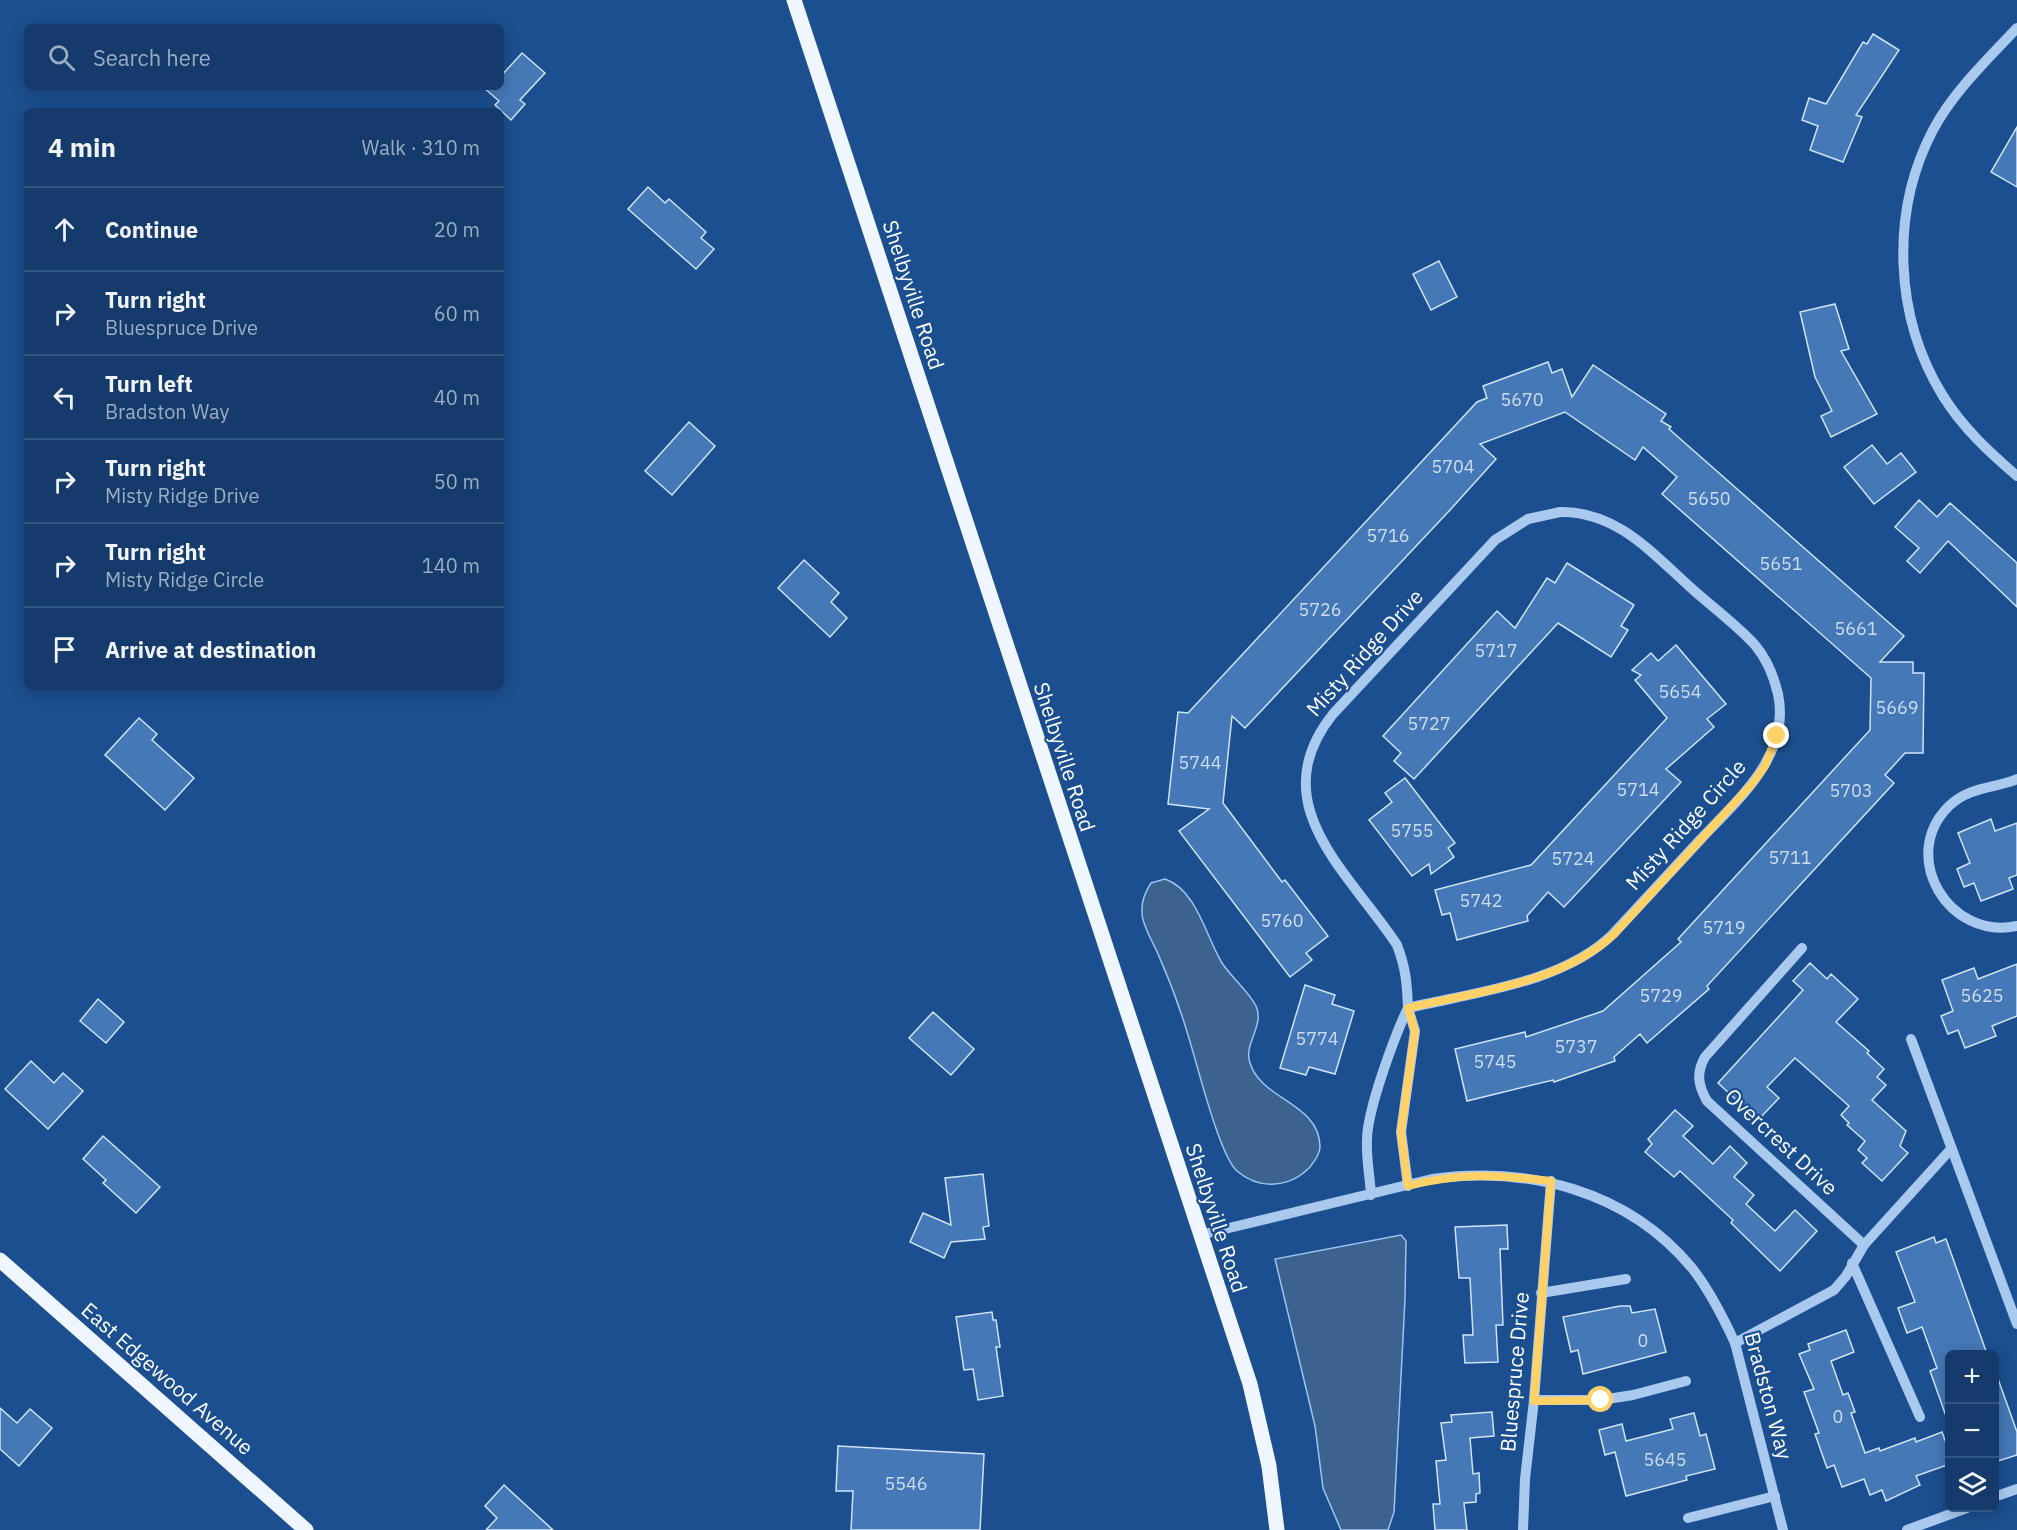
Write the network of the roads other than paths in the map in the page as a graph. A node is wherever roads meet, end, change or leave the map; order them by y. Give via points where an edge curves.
1 (794, 0) edge
2 (2017, 28) edge
3 (2017, 476) edge
4 (1635, 538) joint
5 (2017, 779) edge
6 (2017, 926) edge
7 (1802, 948) dead end
8 (1408, 1008) junction
9 (1911, 1039) dead end
10 (1951, 1149) junction
11 (1551, 1181) junction
12 (1408, 1186) junction
13 (1371, 1195) junction
14 (1200, 1236) junction
15 (1863, 1245) junction
16 (0, 1260) edge
17 (1852, 1263) junction
18 (1626, 1279) dead end
19 (1541, 1293) junction
20 (2017, 1324) edge
21 (1735, 1343) junction
22 (1686, 1381) dead end
23 (1534, 1401) junction
24 (1920, 1417) dead end
25 (2017, 1489) edge
26 (1775, 1496) junction
27 (1999, 1496) edge
28 (1956, 1512) edge
29 (1688, 1518) dead end
30 (306, 1530) edge
31 (1276, 1530) edge
32 (1523, 1530) edge
33 (1783, 1530) edge
34 (1907, 1530) edge

1 - 14 main road, Shelbyville Road
2 - 3 street via 1945,112 1919,161 1909,194 1903,268 1909,309 1924,360 1944,397 1975,439
4 - 8 street, Misty Ridge Drive via 1601,518 1575,512 1539,516 1512,527 1489,546 1364,680 1316,738 1309,755 1306,790 1313,825 1397,945 1406,968
4 - 8 street, Misty Ridge Circle via 1755,645 1763,658 1775,681 1780,707 1779,727 1769,758 1752,784 1593,952 1547,975
5 - 6 street via 1973,790 1950,805 1935,826 1928,853 1931,877 1942,900 1961,916 1986,927
7 - 15 street, Overcrest Drive via 1705,1057 1699,1084 1707,1101
8 - 12 street, Misty Ridge Drive via 1415,1031 1401,1132
8 - 13 street, Misty Ridge Drive via 1371,1118 1367,1139
9 - 10 street
10 - 15 street
10 - 20 street
11 - 12 street, Bradston Way via 1475,1174
11 - 19 street, Bluespruce Drive
11 - 21 street, Bradston Way via 1618,1208 1653,1232 1691,1268 1715,1302
12 - 13 street, Bradston Way
13 - 14 street, Bradston Way
14 - 31 main road, Shelbyville Road via 1256,1404
15 - 17 street
16 - 30 main road, East Edgewood Avenue
17 - 21 street via 1834,1290
17 - 24 street
18 - 19 street
19 - 23 street, Bluespruce Drive
21 - 26 street, Bradston Way
22 - 23 street via 1601,1400
23 - 32 street, Bluespruce Drive
25 - 27 street
26 - 29 street
26 - 33 street, Bradston Way
28 - 34 street

